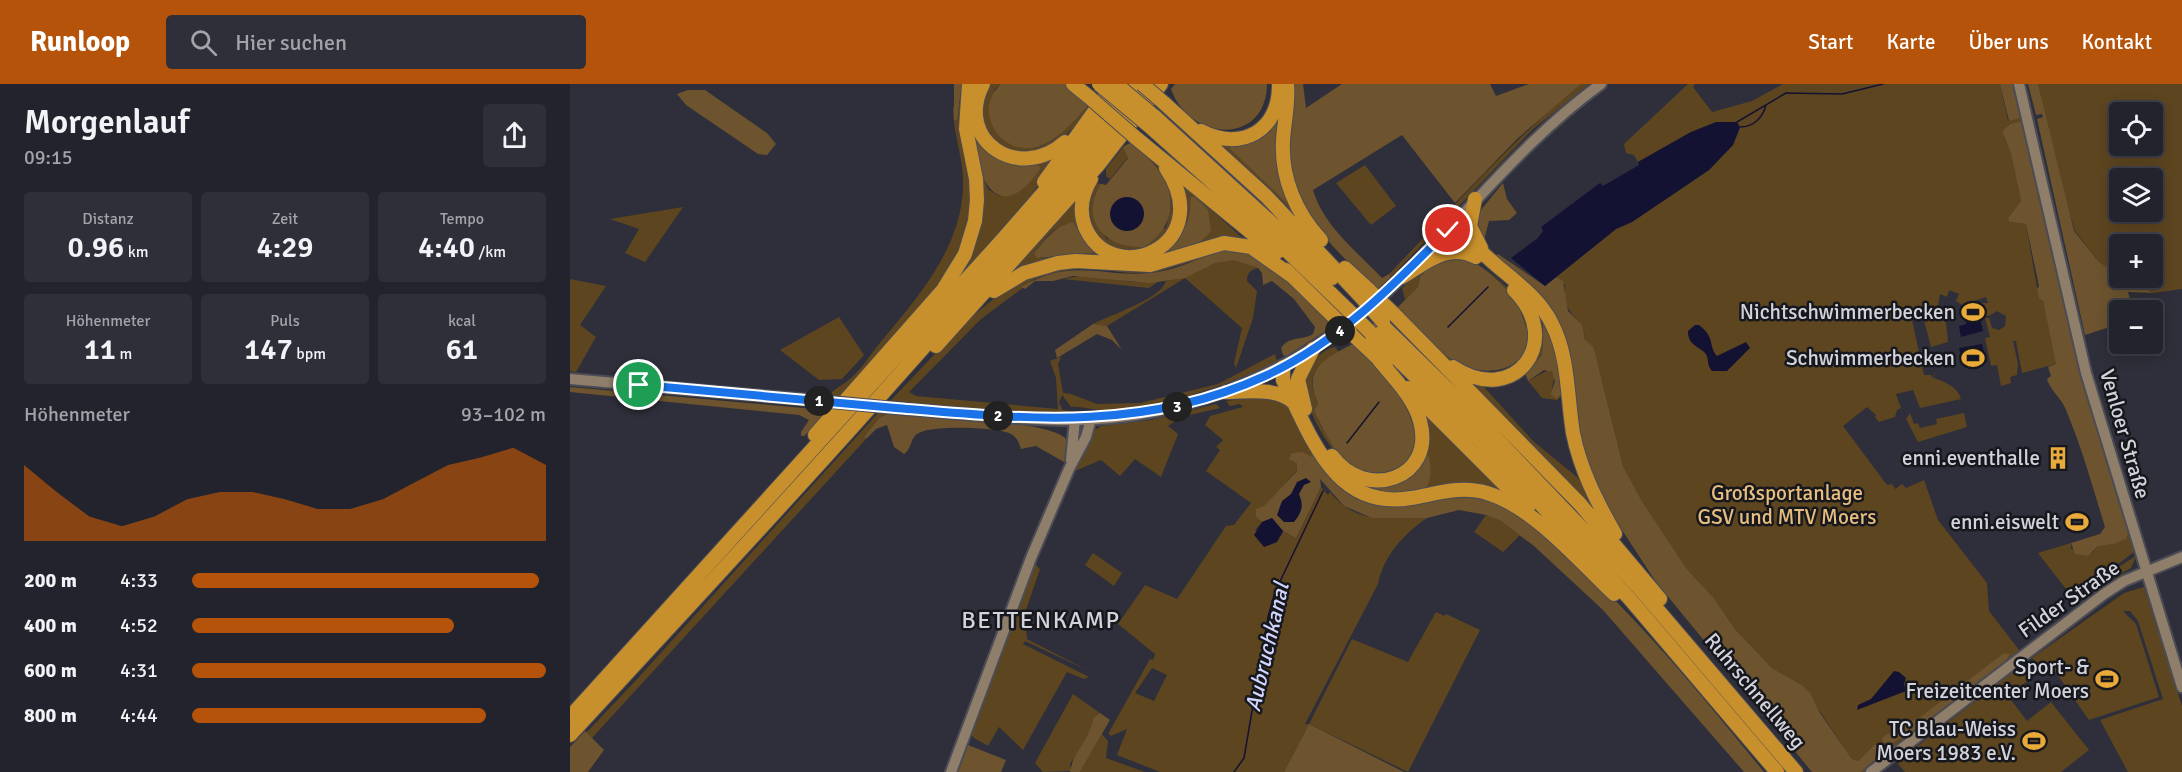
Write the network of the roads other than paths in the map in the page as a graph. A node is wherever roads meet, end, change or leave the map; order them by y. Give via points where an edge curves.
1 (969, 84) edge
2 (983, 84) edge
3 (1099, 84) edge
4 (1115, 84) edge
5 (1131, 84) edge
6 (1144, 84) edge
7 (1161, 84) edge
8 (1279, 84) edge
9 (1287, 84) edge
10 (1601, 84) edge
11 (2019, 84) edge
12 (1075, 85) edge
13 (1091, 114) junction
14 (1181, 117) junction
15 (1150, 120) junction
16 (1154, 153) junction
17 (1099, 164) junction
18 (1266, 196) junction
19 (1476, 199) junction
20 (1212, 202) junction
21 (1448, 230) junction
22 (1003, 239) junction
23 (1482, 257) junction
24 (1292, 276) junction
25 (1402, 277) junction
26 (1359, 280) junction
27 (1360, 300) junction
28 (1382, 323) junction
29 (1424, 343) junction
30 (934, 349) junction
31 (1313, 349) junction
32 (1379, 360) junction
33 (1282, 367) junction
34 (570, 379) edge
35 (1226, 392) junction
36 (1300, 406) junction
37 (1075, 419) junction
38 (1091, 419) junction
39 (833, 450) junction
40 (1069, 469) junction
41 (748, 519) junction
42 (1569, 551) junction
43 (2182, 557) edge
44 (1636, 568) junction
45 (2146, 571) junction
46 (1682, 637) junction
47 (1686, 665) junction
48 (2182, 687) edge
49 (570, 717) edge
50 (570, 735) edge
51 (951, 772) edge
52 (1777, 772) edge
53 (1797, 772) edge
54 (1871, 772) edge

1 - 41 highway via 966,129 977,200 971,238 957,270
2 - 13 highway via 975,107 979,129 992,147 1012,158 1032,159 1053,152
3 - 15 highway, bridge
4 - 13 highway
4 - 15 highway, bridge
5 - 22 highway
6 - 14 highway, bridge
6 - 39 highway via 1074,176
7 - 17 highway
8 - 14 highway via 1279,97 1268,123 1247,137 1219,139
9 - 26 highway via 1284,162 1294,199 1312,230
10 - 19 main road via 1554,120
11 - 45 main road, Venloer Straße via 2086,373
12 - 16 highway, bridge
13 - 22 highway
14 - 18 highway
15 - 27 highway
16 - 17 highway via 1179,189 1181,213 1169,240 1138,257 1102,248 1082,219 1084,196
16 - 20 highway
17 - 30 highway
18 - 26 highway
18 - 27 highway
19 - 21 main road
19 - 23 highway via 1470,226
20 - 24 highway
20 - 27 highway
21 - 23 highway via 1459,244
21 - 25 main road
22 - 41 highway
23 - 25 highway via 1452,251
23 - 29 highway via 1527,306 1536,334 1531,357 1510,376 1482,380 1466,375
23 - 44 highway via 1538,303 1553,325 1574,433 1588,482
24 - 30 highway via 1263,253 1234,243 1212,245 1150,265 1058,263 1024,273 993,292
24 - 32 highway, bridge
25 - 31 main road via 1348,325
26 - 27 highway
27 - 28 highway, bridge
27 - 28 highway, bridge
28 - 29 highway
28 - 46 highway via 1540,482
28 - 47 highway
29 - 44 highway via 1580,504
30 - 39 highway
31 - 33 main road
31 - 36 highway via 1298,379
32 - 36 highway via 1408,396 1422,428 1418,454 1400,476 1372,482 1348,472 1334,459
32 - 42 highway
33 - 35 main road
33 - 36 highway via 1283,380
34 - 37 main road, bridge via 905,409
35 - 36 highway via 1271,392
35 - 38 main road via 1158,411
36 - 42 highway via 1329,467 1355,491 1377,499 1399,500 1453,490 1486,493 1512,504
37 - 38 main road
37 - 40 main road
38 - 40 main road
39 - 50 highway
40 - 51 main road via 1031,558
41 - 49 highway
42 - 47 highway
43 - 45 main road, Filder Straße
44 - 46 highway via 1668,609
45 - 48 main road, Venloer Straße
45 - 54 main road, Filder Straße via 2104,594
46 - 53 highway, Ruhrschnellweg
47 - 52 highway

